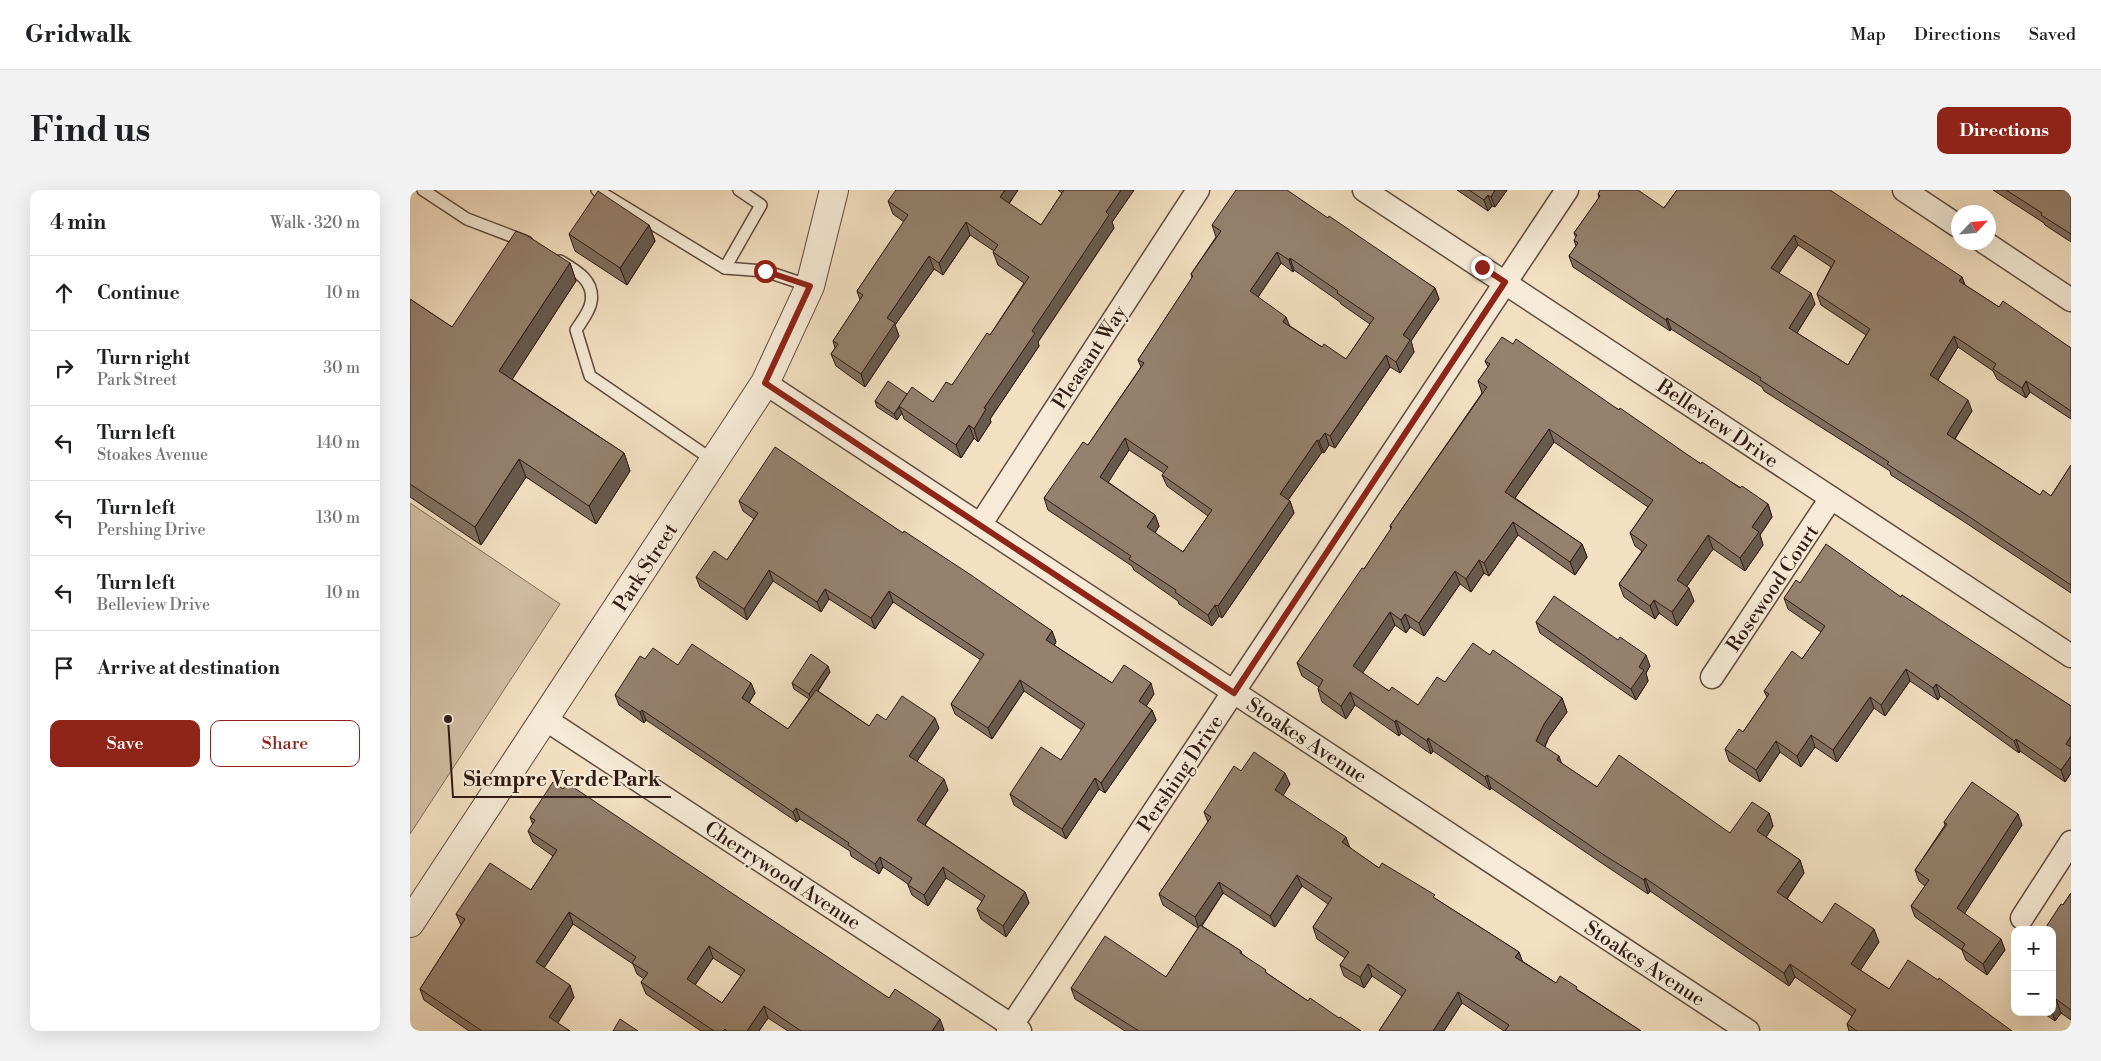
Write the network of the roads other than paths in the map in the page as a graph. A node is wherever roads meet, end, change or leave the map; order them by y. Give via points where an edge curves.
1 (423, 190) edge
2 (597, 190) edge
3 (739, 190) edge
4 (834, 190) edge
5 (1198, 190) edge
6 (1364, 190) edge
7 (1567, 190) edge
8 (1904, 190) edge
9 (1951, 221) edge
10 (536, 246) edge
11 (1996, 250) edge
12 (551, 255) edge
13 (725, 268) junction
14 (1505, 282) junction
15 (810, 286) junction
16 (2071, 300) edge
17 (765, 383) junction
18 (714, 461) junction
19 (1831, 498) junction
20 (980, 525) junction
21 (2071, 656) edge
22 (1712, 677) dead end
23 (1234, 693) junction
24 (545, 719) junction
25 (2071, 842) edge
26 (2022, 918) dead end
27 (410, 923) edge
28 (1013, 1029) edge
29 (1748, 1031) edge

1 - 10 lane via 467,219
2 - 13 lane
3 - 13 lane via 761,205
4 - 15 street, Park Street
5 - 20 street, Pleasant Way
6 - 14 street, Belleview Drive
7 - 14 street, Pershing Drive
8 - 9 street
11 - 16 street
12 - 18 lane via 589,283 591,302 576,330 590,376
13 - 15 lane via 765,271
14 - 19 street, Belleview Drive
14 - 23 street, Pershing Drive
15 - 17 street, Park Street
17 - 18 street, Park Street
17 - 20 street, Stoakes Avenue
18 - 24 street, Park Street
19 - 21 street, Belleview Drive
19 - 22 street, Rosewood Court
20 - 23 street, Stoakes Avenue
23 - 28 street, Pershing Drive
23 - 29 street, Stoakes Avenue
24 - 27 street, Park Street
24 - 28 street, Cherrywood Avenue
25 - 26 street

